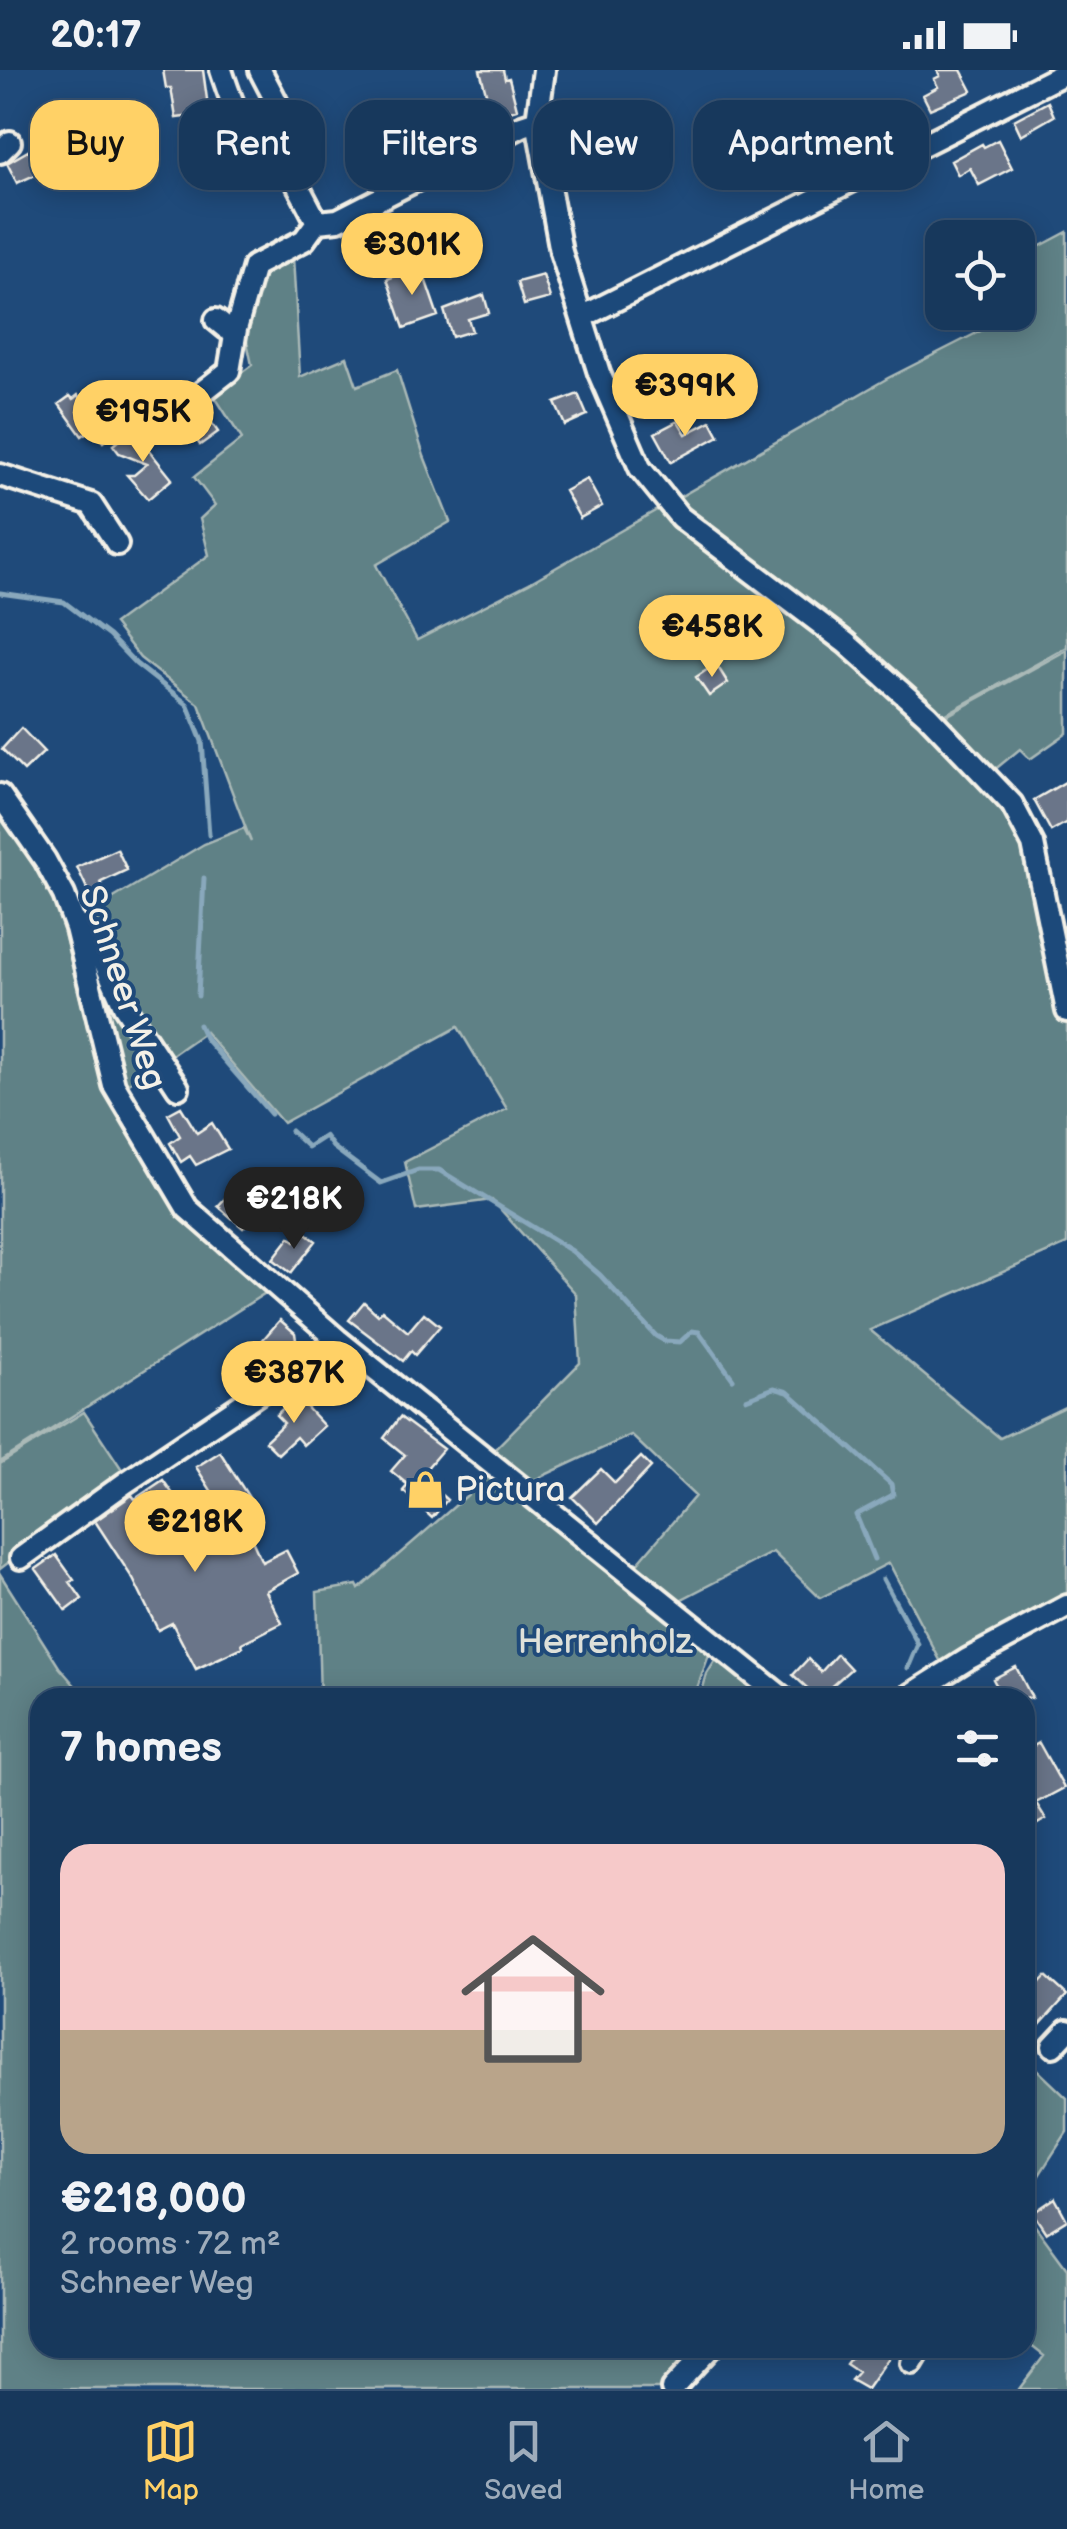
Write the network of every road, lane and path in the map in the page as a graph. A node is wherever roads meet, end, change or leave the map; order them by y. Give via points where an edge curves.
1 (221, 70) edge
2 (260, 70) edge
3 (544, 70) edge
4 (1067, 72) edge
5 (232, 100) edge
6 (274, 100) edge
7 (539, 100) edge
8 (533, 122) edge
9 (300, 190) edge
10 (549, 190) edge
11 (317, 222) junction
12 (582, 318) junction
13 (216, 320) dead end
14 (236, 330) junction
15 (165, 421) dead end
16 (0, 474) edge
17 (116, 544) dead end
18 (0, 795) edge
19 (76, 928) junction
20 (1067, 1012) edge
21 (178, 1088) dead end
22 (338, 1340) junction
23 (21, 1558) dead end
24 (1067, 1606) edge
25 (771, 1688) edge
26 (922, 1688) edge
27 (701, 2358) edge
28 (672, 2389) edge

1 - 5 street
2 - 6 street
3 - 7 street
4 - 12 street
8 - 11 street via 338,220
9 - 11 street
10 - 12 street
11 - 14 street via 304,240 254,266
12 - 20 street via 640,468 680,517 846,643 928,715 1012,804 1033,844
13 - 14 street
14 - 15 street via 229,371
16 - 17 street via 91,504
18 - 19 street, Schneer Weg via 46,860
19 - 21 street via 84,927 95,941 124,1006
19 - 22 street, Schneer Weg via 114,1085 187,1208
22 - 23 street
22 - 25 street, Schneer Weg
24 - 26 street
27 - 28 street

